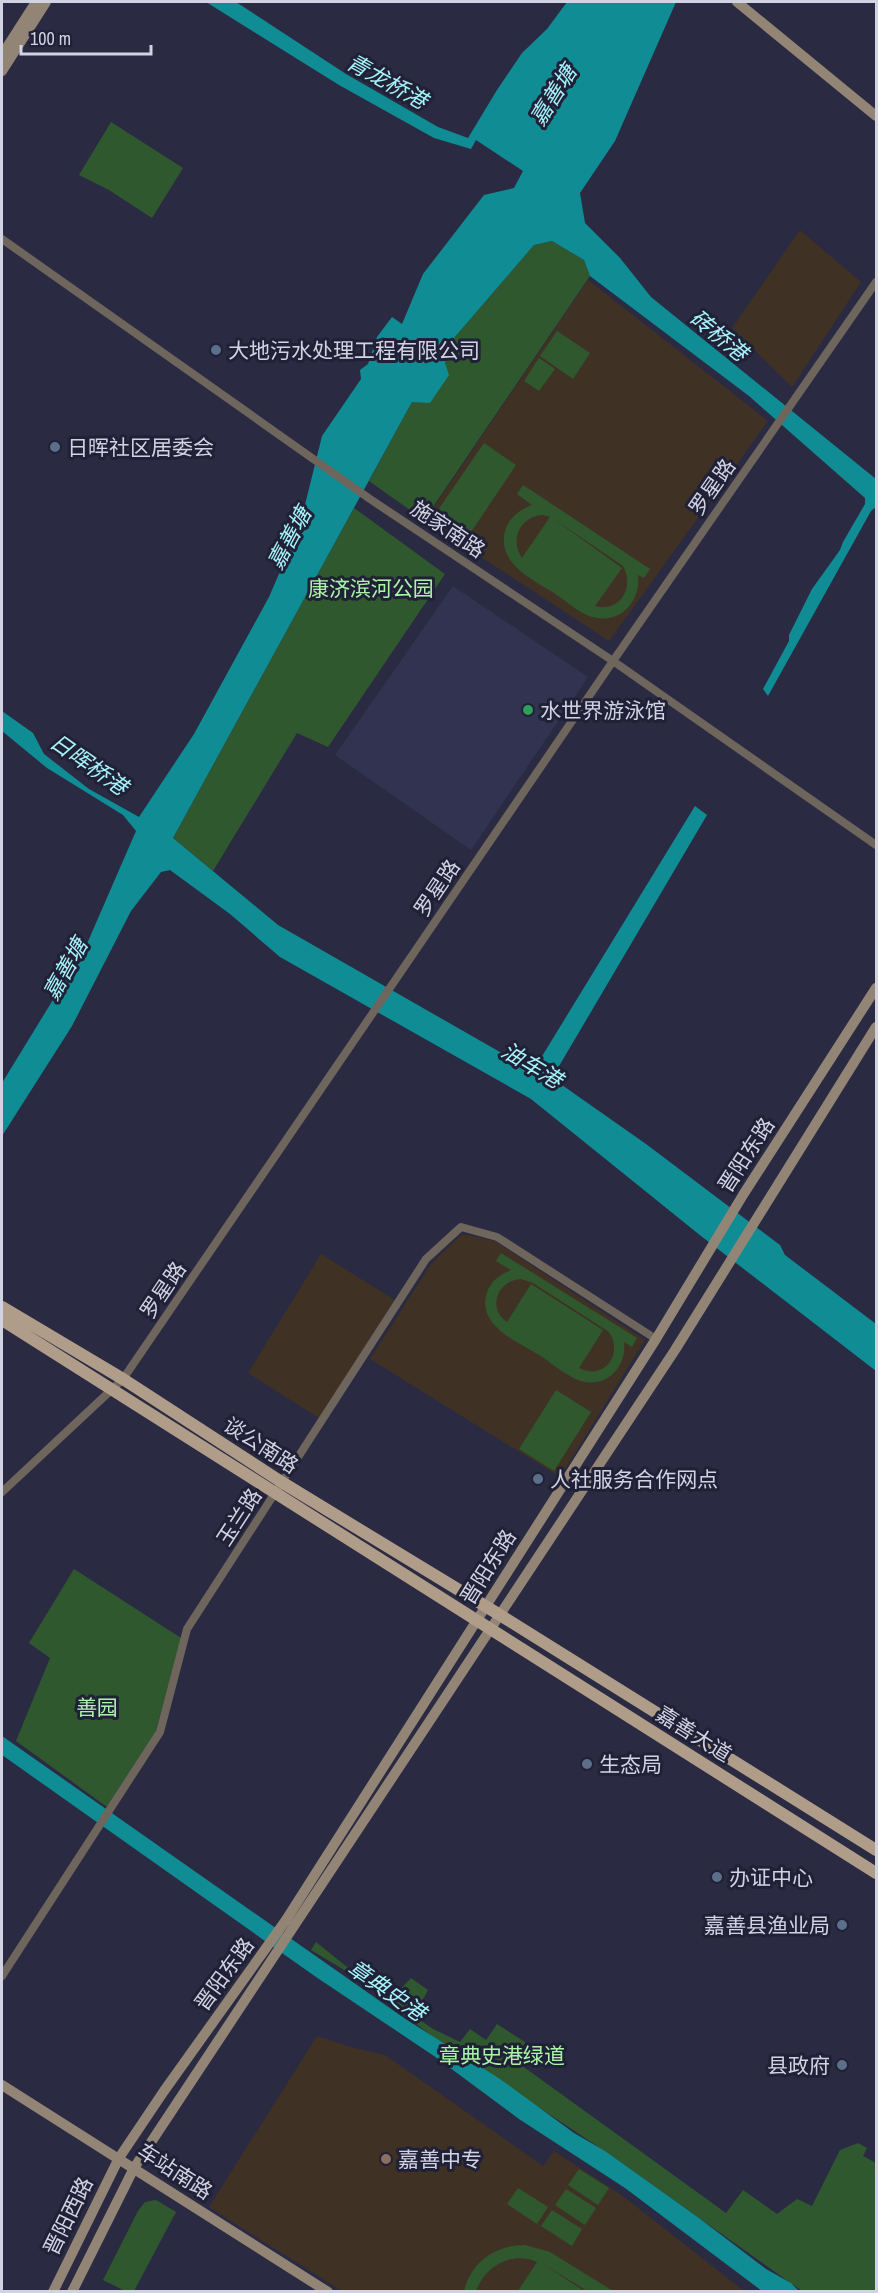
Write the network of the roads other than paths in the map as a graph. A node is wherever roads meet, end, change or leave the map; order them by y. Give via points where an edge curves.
1 (36, 2) edge
2 (46, 2) edge
3 (737, 2) edge
4 (2, 54) edge
5 (2, 70) edge
6 (876, 116) edge
7 (2, 239) edge
8 (876, 282) edge
9 (614, 661) junction
10 (876, 845) edge
11 (876, 988) edge
12 (876, 1027) edge
13 (2, 1306) edge
14 (2, 1320) edge
15 (656, 1339) junction
16 (123, 1379) junction
17 (113, 1389) junction
18 (283, 1483) junction
19 (2, 1492) edge
20 (275, 1494) junction
21 (486, 1606) junction
22 (500, 1615) junction
23 (478, 1620) junction
24 (491, 1629) junction
25 (876, 1850) edge
26 (876, 1873) edge
27 (290, 1923) junction
28 (267, 1957) junction
29 (2, 1976) edge
30 (2, 2085) edge
31 (119, 2158) junction
32 (134, 2168) junction
33 (53, 2292) edge
34 (72, 2292) edge
35 (328, 2292) edge

1 - 4 main road
2 - 5 main road
3 - 6 main road
7 - 9 street, 施家南路 via 370,499
8 - 9 street, 罗星路
9 - 10 street, 施家南路
9 - 16 street, 罗星路
11 - 15 main road, 晋阳东路
12 - 22 main road, 晋阳东路 via 675,1350
13 - 16 main road, 谈公南路
14 - 17 main road, 谈公南路
15 - 18 street, 玉兰路 via 497,1236 461,1227 426,1259
15 - 21 main road, 晋阳东路
16 - 17 street, 罗星路
16 - 18 main road, 谈公南路
17 - 19 street, 罗星路
17 - 20 main road, 谈公南路
18 - 20 street, 玉兰路
18 - 21 main road, 谈公南路
20 - 23 main road, 谈公南路
20 - 29 street, 玉兰路 via 188,1629 160,1732
21 - 22 main road, 谈公南路
21 - 23 main road, 晋阳东路
22 - 24 main road, 晋阳东路
22 - 25 main road, 嘉善大道
23 - 24 main road, 谈公南路
23 - 27 main road, 晋阳东路
24 - 26 main road, 嘉善大道
24 - 27 main road, 晋阳东路
27 - 28 main road, 晋阳东路
28 - 31 main road, 晋阳东路 via 164,2091
28 - 32 main road, 晋阳东路
30 - 31 main road, 车站南路
31 - 32 main road, 车站南路
31 - 33 main road, 晋阳西路
32 - 34 main road, 晋阳西路
32 - 35 main road, 车站南路

